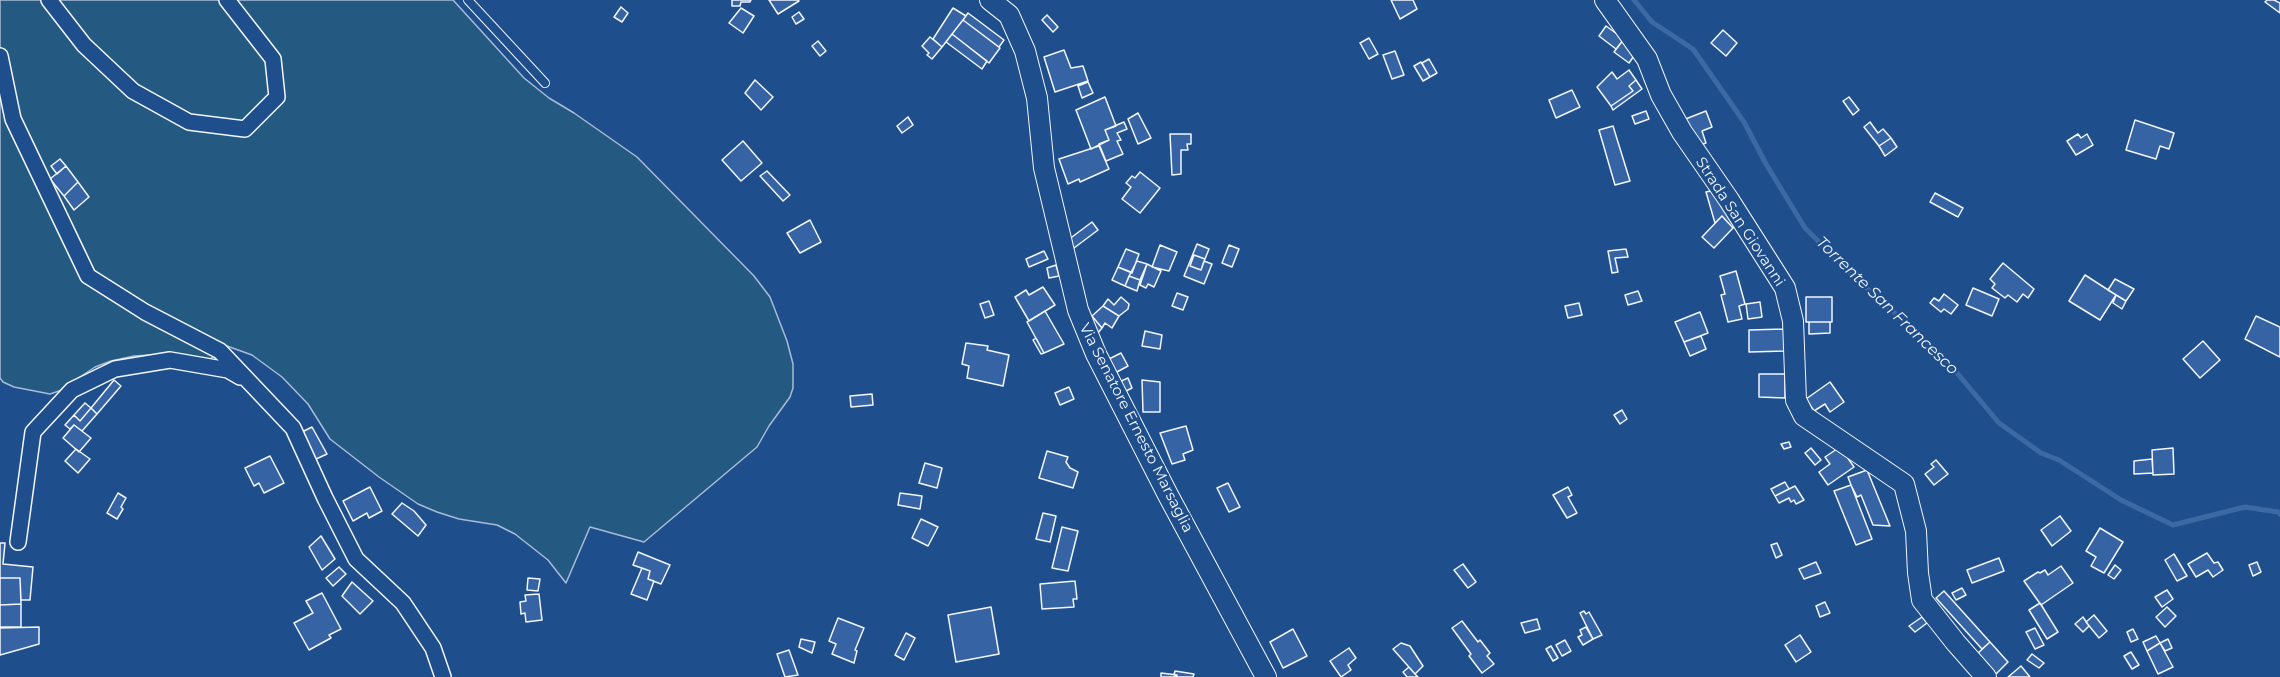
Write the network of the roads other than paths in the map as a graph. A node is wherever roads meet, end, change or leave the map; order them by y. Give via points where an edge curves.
1 (49, 0) edge
2 (227, 0) edge
3 (468, 0) edge
4 (990, 0) edge
5 (1605, 0) edge
6 (0, 56) edge
7 (545, 83) dead end
8 (248, 381) junction
9 (18, 542) dead end
10 (443, 677) edge
11 (1266, 677) edge
12 (1986, 677) edge

1 - 2 street via 84,45 133,91 189,122 245,129 277,97 273,59
3 - 7 lane
4 - 11 street, Via Senatore Ernesto Marsaglia via 1009,15 1025,51 1037,98 1044,168 1078,310 1096,354 1168,495
5 - 12 street, Strada San Giovanni via 1647,59 1660,94 1682,132 1785,288 1793,321 1796,400 1804,416 1904,484 1916,531 1922,600
6 - 8 street via 14,119 88,276 144,312 220,351
8 - 9 street via 228,370 170,360 115,369 72,390 33,432
8 - 10 street via 293,428 356,558 403,603 433,648

